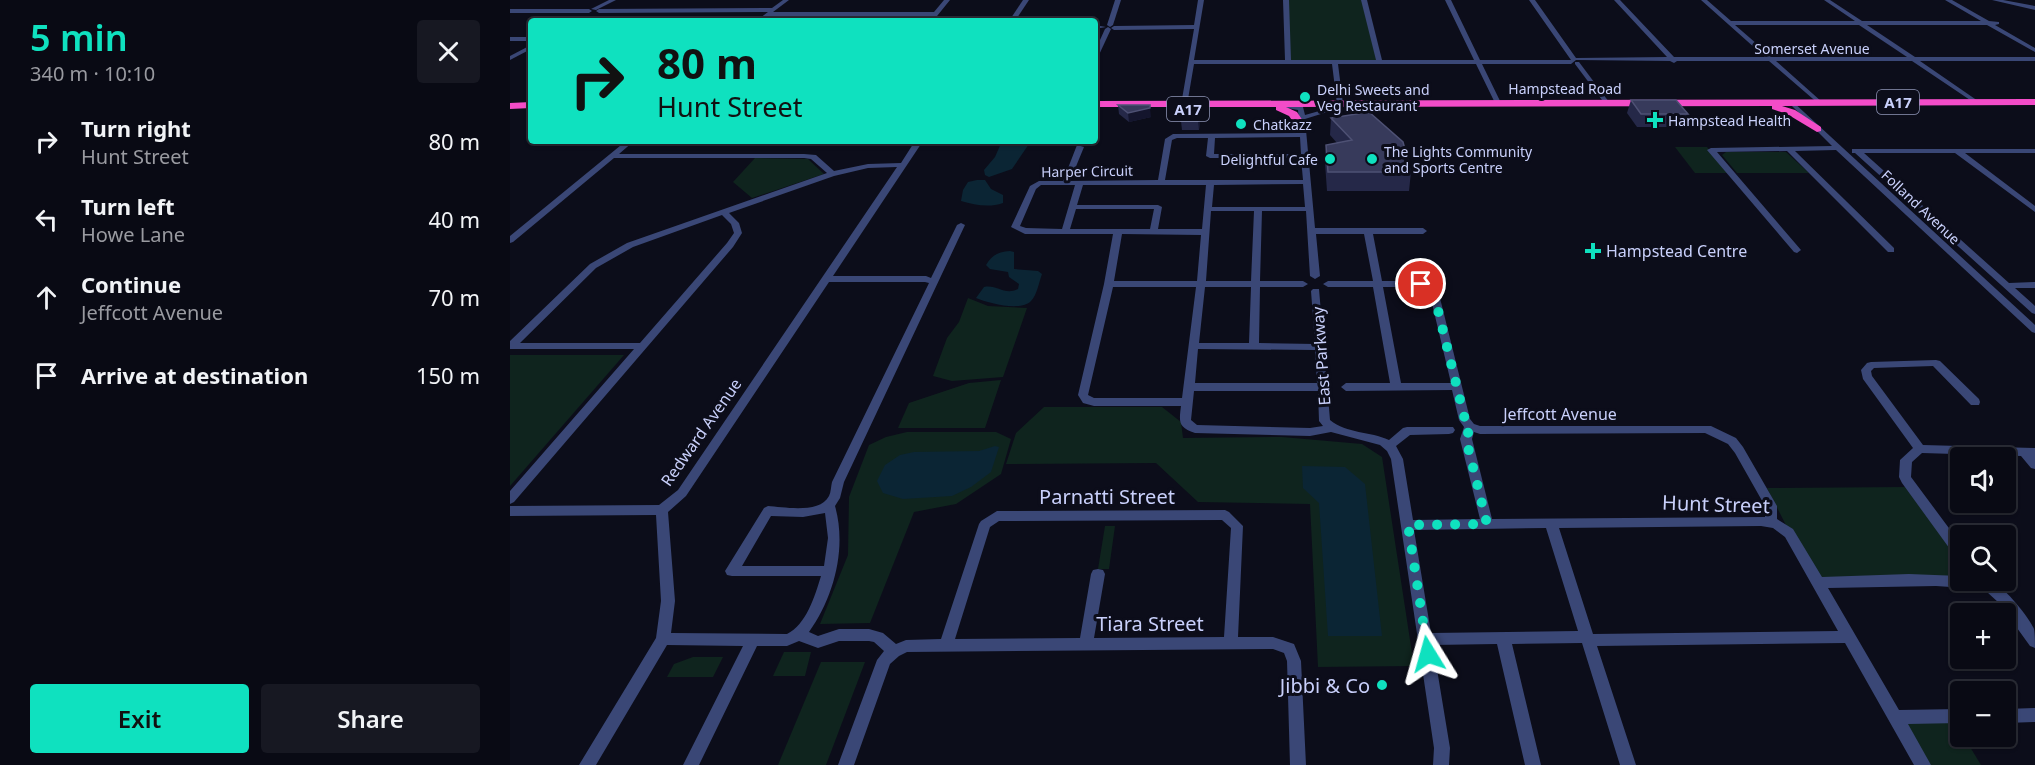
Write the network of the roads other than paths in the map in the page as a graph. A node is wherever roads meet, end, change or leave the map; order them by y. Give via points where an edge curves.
1 (613, 0) edge
2 (786, 0) edge
3 (947, 0) edge
4 (1026, 0) edge
5 (1118, 0) edge
6 (1201, 0) edge
7 (1286, 0) edge
8 (1365, 0) edge
9 (1448, 0) edge
10 (1532, 0) edge
11 (1617, 0) edge
12 (1704, 0) edge
13 (1827, 0) edge
14 (1948, 0) edge
15 (1956, 0) edge
16 (1995, 0) edge
17 (2016, 1) edge
18 (2035, 9) edge
19 (510, 10) edge
20 (595, 10) junction
21 (770, 12) junction
22 (849, 14) junction
23 (936, 14) junction
24 (581, 18) edge
25 (763, 18) edge
26 (844, 18) edge
27 (933, 18) edge
28 (1014, 18) edge
29 (1730, 23) junction
30 (1860, 23) junction
31 (1987, 23) junction
32 (1997, 23) junction
33 (1106, 27) edge
34 (1197, 27) junction
35 (510, 39) edge
36 (528, 39) edge
37 (2035, 43) edge
38 (528, 49) edge
39 (1098, 49) edge
40 (2035, 50) edge
41 (510, 58) edge
42 (1914, 59) junction
43 (2035, 59) edge
44 (1674, 60) junction
45 (1773, 60) junction
46 (1379, 61) junction
47 (1574, 61) junction
48 (1191, 62) junction
49 (1288, 62) junction
50 (1335, 62) junction
51 (1477, 62) junction
52 (1820, 102) junction
53 (1098, 104) edge
54 (1979, 104) junction
55 (2035, 104) edge
56 (1184, 105) junction
57 (1498, 105) junction
58 (1609, 105) junction
59 (1793, 105) junction
60 (1279, 106) junction
61 (1339, 107) junction
62 (1772, 107) junction
63 (1098, 109) edge
64 (1302, 122) junction
65 (1817, 129) junction
66 (1212, 135) junction
67 (626, 144) edge
68 (917, 144) edge
69 (1080, 147) dead end
70 (1790, 149) junction
71 (1839, 150) junction
72 (1957, 151) junction
73 (2035, 151) edge
74 (1857, 152) junction
75 (611, 156) junction
76 (1304, 156) junction
77 (903, 165) junction
78 (831, 174) junction
79 (1066, 182) junction
80 (1210, 182) junction
81 (1306, 182) junction
82 (1080, 183) junction
83 (1161, 183) junction
84 (1072, 207) junction
85 (1208, 209) junction
86 (1258, 209) junction
87 (1308, 209) junction
88 (2035, 210) edge
89 (724, 213) junction
90 (961, 225) dead end
91 (1065, 231) junction
92 (1154, 231) junction
93 (1310, 231) junction
94 (1368, 231) junction
95 (1423, 231) dead end
96 (1118, 232) junction
97 (1205, 232) junction
98 (510, 240) edge
99 (1797, 250) dead end
100 (1891, 250) dead end
101 (1315, 276) junction
102 (826, 279) junction
103 (934, 282) junction
104 (1201, 283) junction
105 (1109, 284) junction
106 (1255, 284) junction
107 (1303, 284) junction
108 (1328, 284) junction
109 (1378, 284) junction
110 (2008, 285) junction
111 (2035, 285) edge
112 (1987, 286) junction
113 (1316, 291) junction
114 (2035, 310) edge
115 (2035, 330) edge
116 (511, 346) edge
117 (644, 346) junction
118 (1194, 346) junction
119 (1254, 346) junction
120 (1320, 347) junction
121 (1396, 386) junction
122 (1457, 386) junction
123 (1189, 387) junction
124 (1323, 387) junction
125 (1346, 387) dead end
126 (1187, 402) junction
127 (1975, 402) dead end
128 (1470, 427) junction
129 (1331, 428) junction
130 (1449, 430) dead end
131 (1389, 446) junction
132 (1920, 449) junction
133 (2029, 452) edge
134 (2035, 465) edge
135 (510, 499) edge
136 (829, 506) junction
137 (662, 510) junction
138 (510, 511) edge
139 (1771, 522) junction
140 (1551, 523) junction
141 (1487, 524) junction
142 (1408, 525) junction
143 (1950, 538) edge
144 (829, 571) junction
145 (1098, 574) dead end
146 (1818, 583) junction
147 (799, 635) junction
148 (1849, 637) junction
149 (1503, 638) junction
150 (1588, 638) junction
151 (663, 639) junction
152 (1425, 639) junction
153 (753, 640) junction
154 (2035, 642) edge
155 (1232, 643) junction
156 (1086, 644) junction
157 (946, 645) junction
158 (889, 647) junction
159 (1950, 716) edge
160 (2016, 716) edge
161 (1897, 717) junction
162 (2034, 717) edge
163 (587, 765) edge
164 (691, 765) edge
165 (846, 765) edge
166 (1299, 765) edge
167 (1440, 765) edge
168 (1533, 765) edge
169 (1628, 765) edge
170 (1923, 765) edge

1 - 20 street
2 - 21 street
3 - 23 street
4 - 28 street
5 - 33 street
6 - 34 street
7 - 49 street
8 - 46 street
9 - 51 street
10 - 47 street
11 - 44 street
12 - 29 street
13 - 30 street
14 - 31 street
15 - 32 street
16 - 17 street
17 - 18 street
19 - 20 street
20 - 21 street
20 - 24 street
21 - 22 street
21 - 25 street
22 - 23 street
22 - 26 street
23 - 27 street
29 - 30 street
29 - 45 street
30 - 31 street
30 - 42 street
31 - 32 street
31 - 40 street
32 - 37 street
33 - 34 street
33 - 39 street
34 - 48 street
35 - 36 street
38 - 41 street
42 - 43 street, Somerset Avenue
42 - 45 street, Somerset Avenue
42 - 54 street
44 - 45 street, Somerset Avenue
44 - 47 street, Somerset Avenue
45 - 52 street
46 - 50 street, Somerset Avenue
46 - 51 street, Somerset Avenue
47 - 51 street, Somerset Avenue
47 - 58 street
48 - 49 street, Somerset Avenue
48 - 56 street
49 - 50 street, Somerset Avenue
50 - 61 street
51 - 57 street
52 - 54 highway, Hampstead Road / A17
52 - 59 highway, Hampstead Road / A17
53 - 56 highway, Hampstead Road / A17
54 - 55 highway, Hampstead Road / A17
54 - 59 highway, Hampstead Road / A17
56 - 60 highway, Hampstead Road / A17
57 - 58 highway, Hampstead Road / A17
57 - 61 highway, Hampstead Road / A17
58 - 59 highway, Hampstead Road / A17
58 - 62 highway, Hampstead Road / A17
59 - 62 highway, Hampstead Road / A17
59 - 65 street, Folland Avenue
60 - 61 highway, Hampstead Road / A17
60 - 63 highway, Hampstead Road / A17
60 - 64 highway, Hampstead Road / A17
60 - 64 highway
61 - 64 highway, Hampstead Road / A17
62 - 65 highway via 1791,112
64 - 66 street
64 - 76 street
65 - 71 street, Folland Avenue
66 - 76 street via 1210,156
66 - 83 street via 1169,139
67 - 75 street
68 - 77 street, Redward Avenue
69 - 79 street
70 - 71 street
70 - 99 street via 1711,150
70 - 100 street
71 - 74 street
71 - 112 street, Folland Avenue
72 - 73 street
72 - 74 street
72 - 88 street
74 - 110 street, Folland Avenue
75 - 78 street via 804,156 813,157
75 - 98 street
76 - 81 street
77 - 78 street via 868,166
77 - 102 street, Redward Avenue
78 - 89 street
79 - 82 street, Harper Circuit
79 - 91 street, Harper Circuit via 1035,185 1016,227 1020,231
80 - 81 street, Harper Circuit
80 - 83 street, Harper Circuit
80 - 85 street
81 - 87 street
82 - 83 street, Harper Circuit
82 - 84 street
84 - 91 street
84 - 92 street via 1158,207
85 - 86 street
85 - 97 street
86 - 87 street
86 - 106 street
87 - 93 street
89 - 116 street via 610,255 593,266
89 - 117 street via 735,223 738,233
90 - 103 street
91 - 96 street, Harper Circuit
92 - 96 street, Harper Circuit
92 - 97 street, Harper Circuit
93 - 94 street
93 - 101 street
94 - 95 street
94 - 109 street
96 - 105 street
97 - 104 street
101 - 107 street
101 - 108 street
102 - 103 street
102 - 137 street, Redward Avenue via 682,493
103 - 136 street
104 - 105 street
104 - 106 street
104 - 118 street
105 - 126 street via 1084,398 1094,402
106 - 107 street
106 - 119 street
107 - 113 street
108 - 109 street
108 - 113 street
109 - 121 street
109 - 122 street via 1421,284 1433,290
110 - 111 street
110 - 112 street
110 - 114 street, Folland Avenue
112 - 115 street, Folland Avenue
113 - 120 street, East Parkway
116 - 117 street
117 - 135 street
118 - 119 street
118 - 123 street
119 - 120 street
120 - 124 street, East Parkway
121 - 122 street
121 - 125 street
122 - 128 street
123 - 124 street
123 - 126 street
124 - 129 street, East Parkway via 1325,421
126 - 129 street via 1185,420 1189,427 1310,432
127 - 132 street via 1936,363 1871,365 1866,370 1867,377
128 - 139 street, Jeffcott Avenue via 1698,428 1716,432 1739,450 1771,506
128 - 141 street via 1466,439
129 - 131 street, East Parkway via 1340,433 1373,437
130 - 131 street via 1407,431
131 - 142 street via 1397,459
132 - 133 street
132 - 143 street via 1906,460 1905,477
133 - 134 street
136 - 144 street via 834,518
136 - 144 street via 813,512 768,511 732,571
137 - 138 street
137 - 151 street, Redward Avenue via 668,601
139 - 140 street, Hunt Street
139 - 146 street, Hunt Street via 1789,533
140 - 141 street, Hunt Street
140 - 150 street
141 - 142 street, Hunt Street
142 - 152 street
144 - 147 street via 810,622
145 - 156 street
146 - 148 street, Hunt Street
146 - 154 street via 1983,583 1998,592
147 - 153 street via 787,640
147 - 158 street via 818,642 855,633 878,637
148 - 150 street
148 - 161 street, Hunt Street
149 - 150 street
149 - 152 street
149 - 168 street
150 - 169 street
151 - 153 street
151 - 163 street, Redward Avenue
152 - 167 street via 1442,748
153 - 164 street
155 - 156 street, Tiara Street
155 - 157 street, Parnatti Street via 1237,526 1225,515 997,516 985,524
155 - 166 street, Tiara Street via 1273,643 1289,649 1294,661
156 - 157 street, Tiara Street
157 - 158 street, Tiara Street
158 - 165 street
159 - 161 street
160 - 162 street
161 - 170 street, Hunt Street

